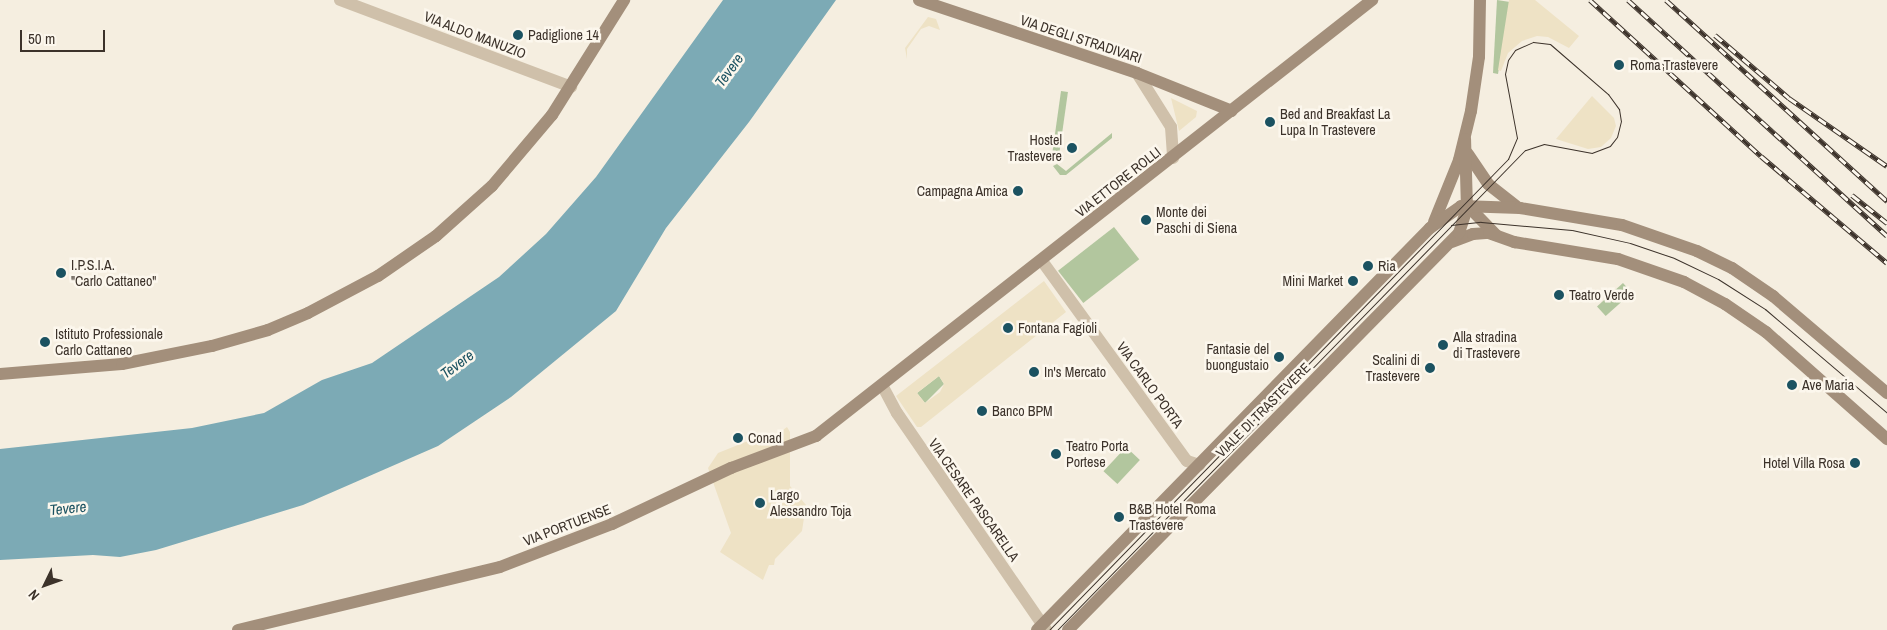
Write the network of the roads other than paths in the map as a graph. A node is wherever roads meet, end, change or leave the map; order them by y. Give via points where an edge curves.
1 (340, 0) edge
2 (624, 0) edge
3 (919, 0) edge
4 (1372, 0) edge
5 (1480, 0) edge
6 (1137, 73) junction
7 (571, 87) junction
8 (1232, 111) junction
9 (1465, 139) junction
10 (1173, 158) junction
11 (1467, 205) junction
12 (1520, 208) junction
13 (1432, 226) junction
14 (1496, 235) junction
15 (1450, 243) junction
16 (1042, 261) junction
17 (0, 374) edge
18 (882, 385) junction
19 (1887, 393) edge
20 (1882, 428) edge
21 (1887, 438) edge
22 (1199, 465) junction
23 (1042, 628) edge
24 (238, 630) edge
25 (1068, 630) edge

1 - 7 street, VIA ALDO MANUZIO
2 - 7 main road
3 - 6 main road, VIA DEGLI STRADIVARI
4 - 8 main road, VIA ETTORE ROLLI
5 - 9 main road via 1477,75
6 - 8 main road, VIA DEGLI STRADIVARI
6 - 10 street via 1171,127
7 - 17 main road via 492,186 450,224 378,276 308,313 230,341 144,361
8 - 10 main road, VIA ETTORE ROLLI
9 - 11 main road, VIALE DI TRASTEVERE
9 - 12 main road via 1468,154 1477,170 1504,200
9 - 13 main road
10 - 16 main road, VIA ETTORE ROLLI
11 - 12 main road
11 - 13 main road via 1452,211
11 - 14 main road
11 - 15 main road, VIALE DI TRASTEVERE via 1464,224
12 - 19 main road via 1638,229 1718,261 1786,306
13 - 22 main road, VIALE DI TRASTEVERE
14 - 15 main road via 1478,233
14 - 20 main road via 1514,242 1618,259 1697,288 1774,338
15 - 25 main road, VIALE DI TRASTEVERE
16 - 18 main road, VIA ETTORE ROLLI
16 - 22 street, VIA CARLO PORTA via 1187,461
18 - 23 street, VIA CESARE PASCARELLA via 896,414
18 - 24 main road, VIA PORTUENSE via 816,436 731,468 604,527 490,570
20 - 21 main road
22 - 23 main road, VIALE DI TRASTEVERE

